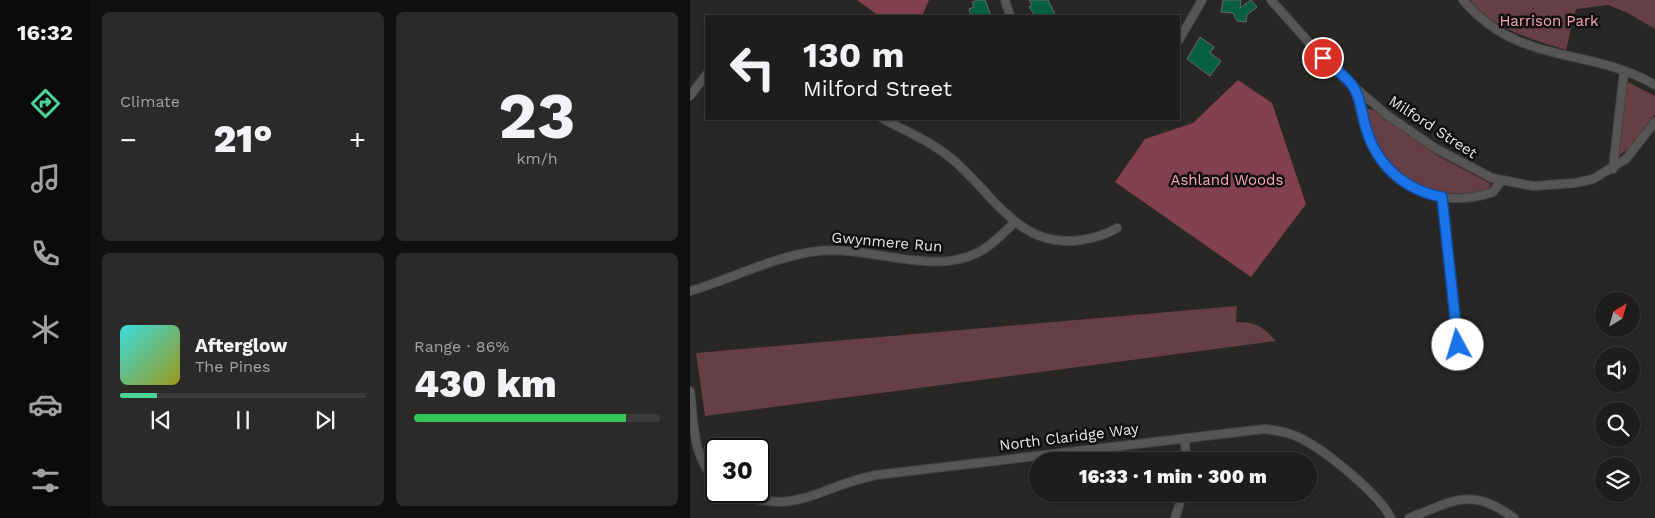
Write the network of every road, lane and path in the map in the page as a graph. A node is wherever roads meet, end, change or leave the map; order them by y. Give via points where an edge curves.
1 (1005, 0) edge
2 (1202, 0) edge
3 (1271, 0) edge
4 (1463, 0) edge
5 (1010, 15) edge
6 (1180, 38) edge
7 (1624, 70) junction
8 (705, 76) edge
9 (1655, 85) edge
10 (1354, 87) junction
11 (690, 96) edge
12 (884, 120) edge
13 (1655, 122) edge
14 (1613, 168) junction
15 (1501, 181) junction
16 (1442, 197) junction
17 (1016, 222) junction
18 (1117, 228) dead end
19 (690, 291) edge
20 (1460, 363) dead end
21 (690, 391) edge
22 (1185, 438) junction
23 (1186, 452) edge
24 (705, 465) edge
25 (1180, 502) edge
26 (751, 503) edge
27 (807, 507) dead end
28 (762, 509) dead end
29 (1174, 518) edge
30 (1391, 518) edge
31 (1409, 518) edge
32 (1514, 518) edge

1 - 5 street
2 - 6 street
3 - 10 street, Milford Street via 1316,51
4 - 7 street via 1490,25 1525,45
7 - 9 street
7 - 14 street
8 - 11 street
10 - 15 street, Milford Street via 1427,143 1471,169
10 - 16 street via 1368,135 1381,162 1408,185
12 - 17 street via 947,155
13 - 14 street, Milford Street via 1632,154
14 - 15 street, Milford Street via 1593,179 1575,183 1533,186
15 - 16 street via 1496,190 1485,194
16 - 20 street
17 - 18 street via 1032,234 1061,242 1099,238
17 - 19 street, Gwynmere Run via 985,248 954,260 930,261 846,250 818,251 790,257
21 - 24 street via 698,450
22 - 23 street
22 - 27 street, North Claridge Way via 876,474 854,480
22 - 30 street, North Claridge Way via 1253,429 1292,435 1308,443 1368,488
25 - 29 street
26 - 28 street
31 - 32 street via 1471,498 1493,503

